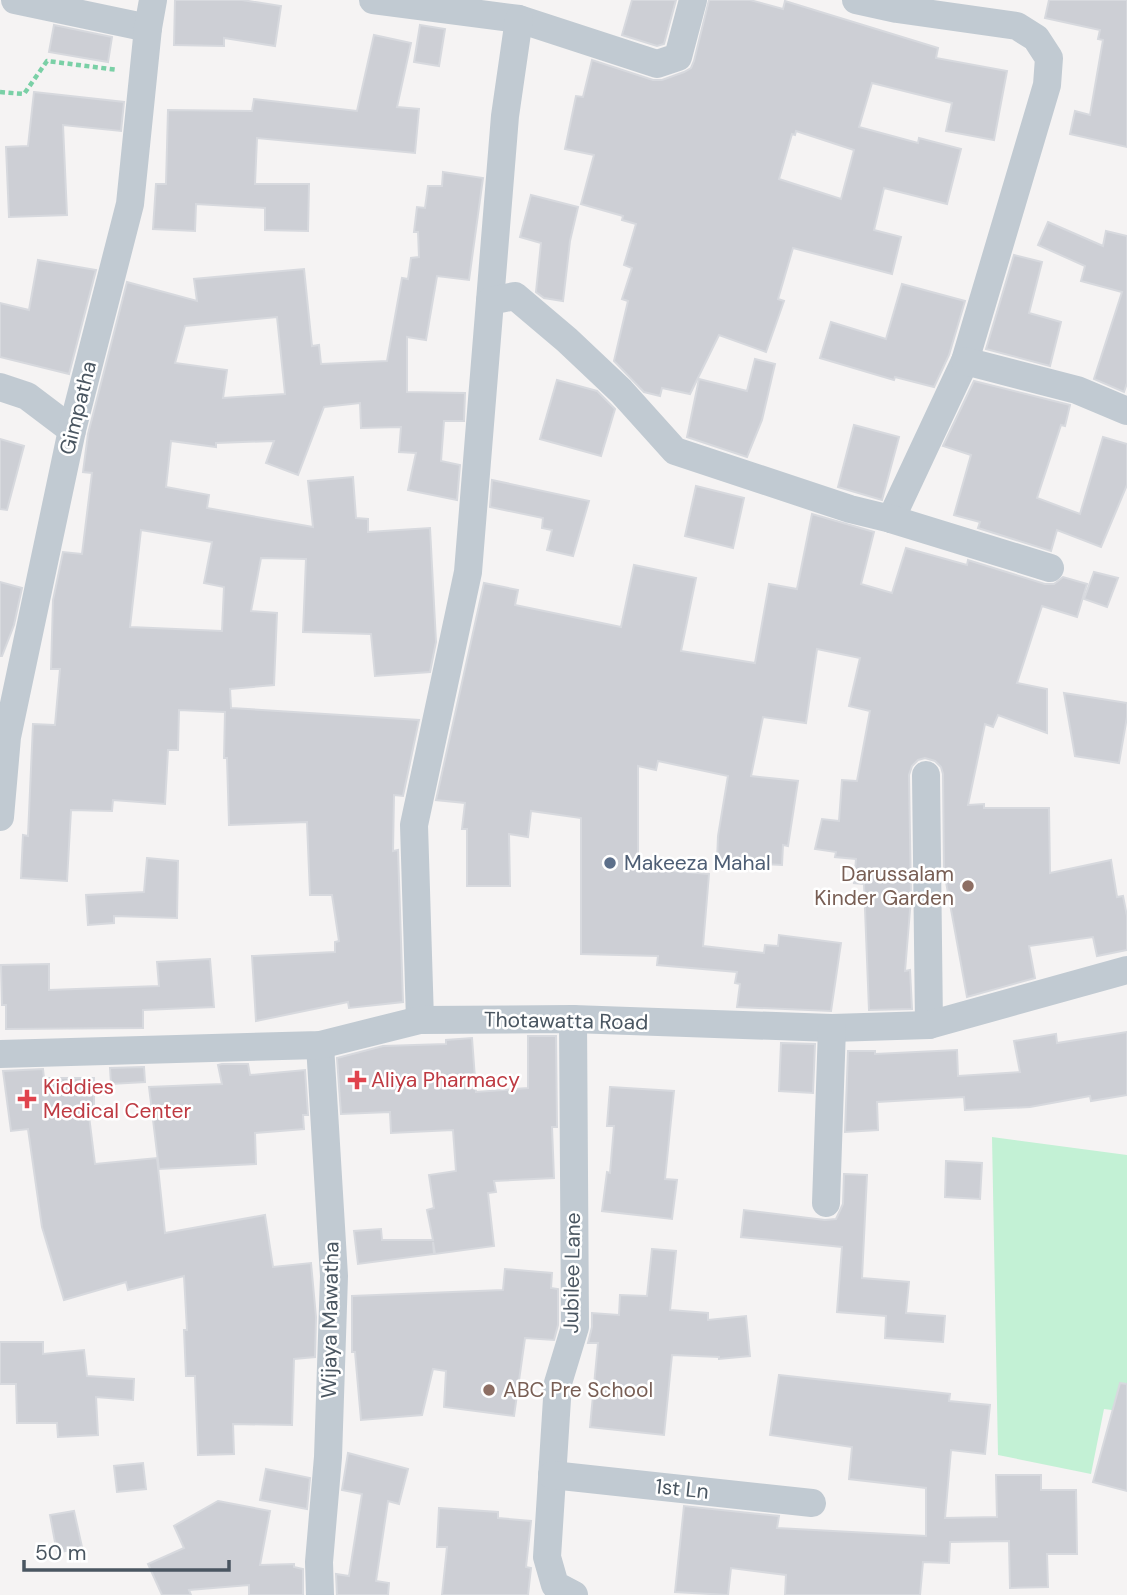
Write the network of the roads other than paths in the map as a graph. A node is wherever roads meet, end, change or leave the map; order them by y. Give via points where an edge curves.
1 (15, 0) edge
2 (153, 0) edge
3 (373, 0) edge
4 (693, 0) edge
5 (856, 0) edge
6 (519, 19) junction
7 (148, 28) junction
8 (490, 301) junction
9 (965, 361) junction
10 (0, 387) edge
11 (1127, 411) edge
12 (72, 430) junction
13 (891, 519) junction
14 (1050, 568) dead end
15 (3, 734) edge
16 (926, 775) dead end
17 (0, 817) edge
18 (1127, 970) edge
19 (573, 1019) junction
20 (420, 1020) junction
21 (929, 1025) junction
22 (832, 1028) junction
23 (320, 1045) junction
24 (0, 1054) edge
25 (826, 1203) dead end
26 (552, 1475) junction
27 (812, 1503) dead end
28 (320, 1595) edge
29 (574, 1595) edge

1 - 7 street
2 - 7 street, Gimpatha
3 - 6 street
4 - 6 street via 678,57 657,64
5 - 9 street via 1017,26 1036,38 1049,58 1047,85
6 - 8 street via 505,116
7 - 12 street, Gimpatha via 130,204
8 - 13 street via 515,296 621,391 675,451
8 - 20 street via 468,572 414,825
9 - 11 street via 1077,390
9 - 13 street
10 - 12 street via 27,396
12 - 15 street, Gimpatha
13 - 14 street
15 - 17 street, Gimpatha
16 - 21 street
18 - 21 street, Thotawatta Road
19 - 20 street, Thotawatta Road
19 - 22 street, Thotawatta Road
19 - 26 street, Jubilee Lane via 575,1327 558,1383
20 - 23 street, Thotawatta Road
21 - 22 street, Thotawatta Road
22 - 25 street
23 - 24 street, Thotawatta Road
23 - 28 street, Wijaya Mawatha via 334,1276
26 - 27 street, 1st Ln
26 - 29 street, Jubilee Lane via 547,1558 555,1585

